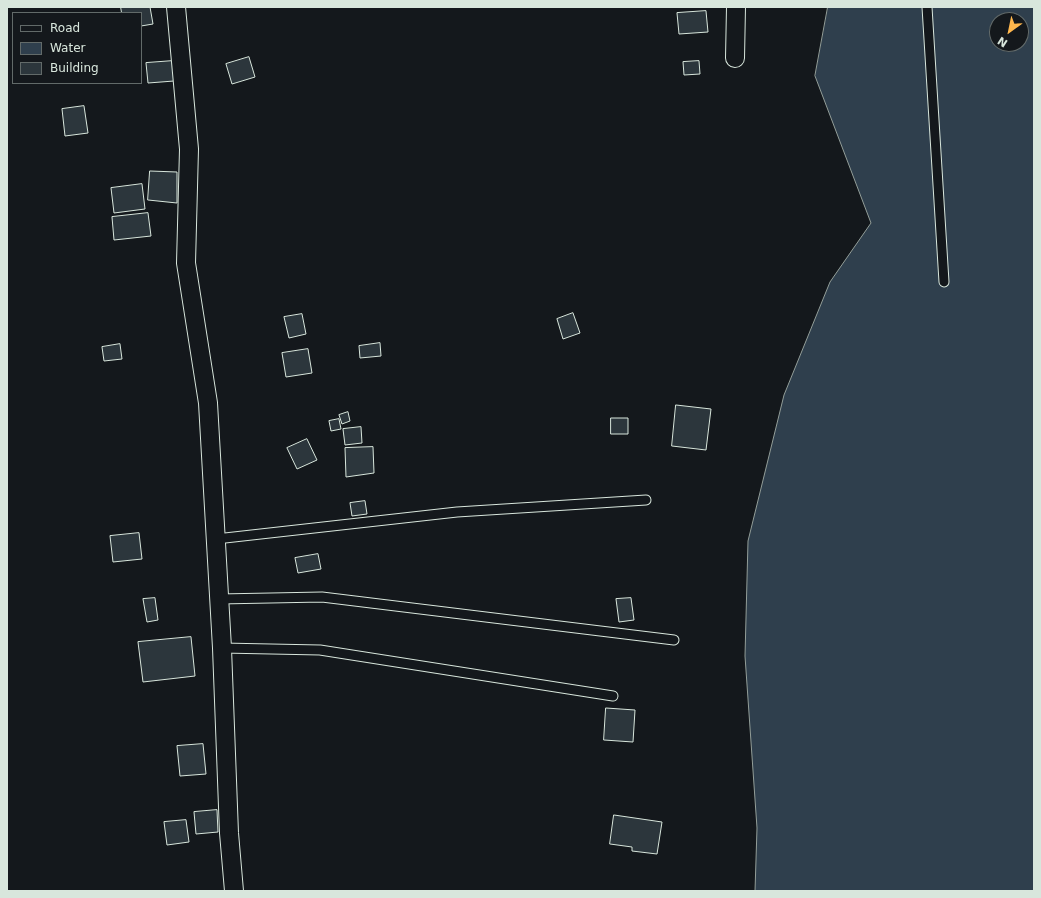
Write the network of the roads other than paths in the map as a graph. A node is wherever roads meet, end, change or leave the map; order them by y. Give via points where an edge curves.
1 (176, 7) edge
2 (736, 7) edge
3 (927, 7) edge
4 (735, 58) dead end
5 (944, 282) dead end
6 (646, 500) dead end
7 (216, 539) junction
8 (219, 598) junction
9 (674, 640) dead end
10 (222, 648) junction
11 (613, 696) dead end
12 (234, 891) edge

1 - 7 street via 189,149 186,263 208,402
2 - 4 street
3 - 5 lane
6 - 7 lane via 457,512
7 - 8 street
8 - 9 lane via 322,597
8 - 10 street
10 - 11 lane via 320,650
10 - 12 street via 229,833

